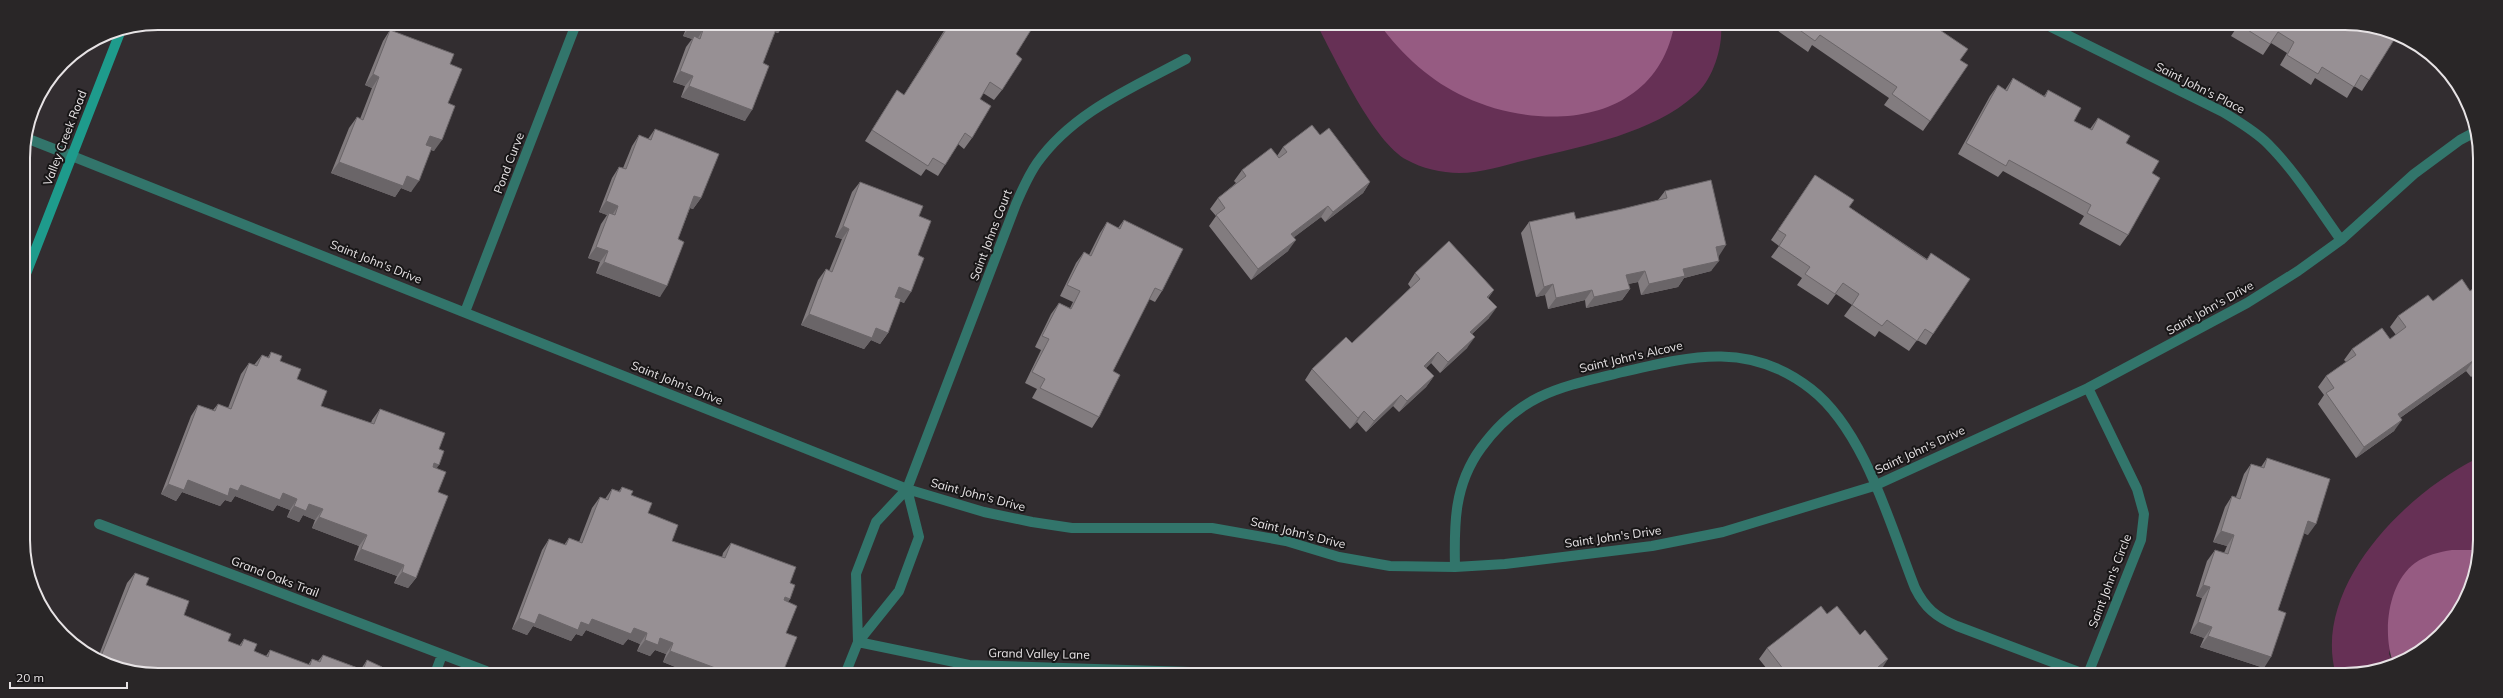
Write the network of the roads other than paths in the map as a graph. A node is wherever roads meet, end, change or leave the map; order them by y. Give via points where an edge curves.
1 (574, 30) edge
2 (2057, 30) edge
3 (118, 36) edge
4 (1186, 59) dead end
5 (2471, 134) edge
6 (31, 140) edge
7 (72, 156) junction
8 (2341, 240) junction
9 (30, 263) edge
10 (466, 312) junction
11 (2088, 388) junction
12 (1874, 486) junction
13 (907, 489) junction
14 (99, 524) dead end
15 (1455, 568) junction
16 (858, 642) junction
17 (442, 655) junction
18 (437, 668) edge
19 (478, 668) edge
20 (848, 668) edge
21 (1064, 668) edge
22 (2068, 668) edge
23 (2090, 668) edge

1 - 10 street, Pond Curve
2 - 8 street, Saint John's Place via 2223,112 2246,126 2268,144 2285,163
3 - 7 main road, Valley Creek Road
4 - 13 street, Saint Johns Court via 1087,113 1056,139 1036,164 1016,204
5 - 8 street, Saint John's Drive via 2414,174
6 - 7 street, Saint John's Drive
7 - 9 main road, Valley Creek Road
7 - 10 street, Saint John's Drive
8 - 11 street, Saint John's Drive via 2298,272 2247,303
10 - 13 street, Saint John's Drive
11 - 12 street, Saint John's Drive
11 - 23 street, Saint John's Circle via 2137,489 2144,514 2140,540
12 - 15 street, Saint John's Drive via 1722,532 1666,543
12 - 15 street, Saint John's Alcove via 1842,422 1810,388 1775,368 1751,359 1714,355 1682,358 1560,388 1537,397 1513,413 1481,448 1461,486 1455,512
12 - 22 street via 1915,588 1927,608 1942,620
13 - 15 street, Saint John's Drive via 984,512 1072,528 1212,528 1286,541 1363,562
13 - 16 street via 876,522 856,574
13 - 16 street via 919,537 898,591
14 - 17 street, Grand Oaks Trail
16 - 20 street
16 - 21 street, Grand Valley Lane via 969,665
17 - 18 street
17 - 19 street, Grand Oaks Trail

